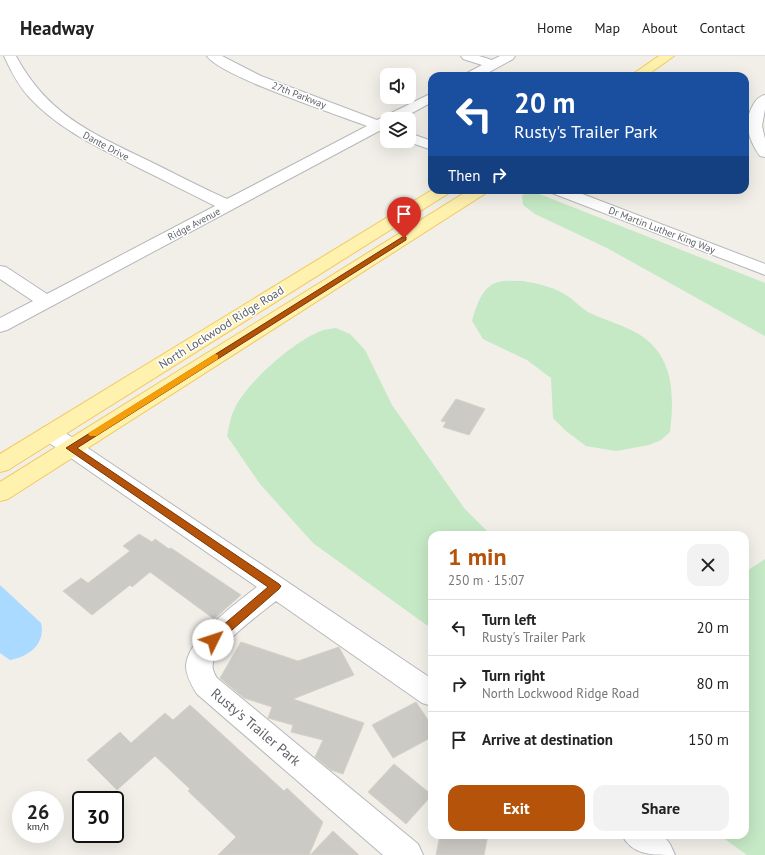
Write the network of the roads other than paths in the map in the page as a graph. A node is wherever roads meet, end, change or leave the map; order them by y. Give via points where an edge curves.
1 (10, 56) edge
2 (213, 56) edge
3 (467, 56) edge
4 (509, 56) edge
5 (668, 56) edge
6 (493, 64) junction
7 (479, 72) edge
8 (643, 72) edge
9 (428, 99) edge
10 (765, 99) edge
11 (406, 112) edge
12 (380, 122) edge
13 (380, 127) edge
14 (416, 140) edge
15 (428, 144) edge
16 (760, 152) edge
17 (437, 194) edge
18 (474, 194) edge
19 (568, 194) edge
20 (228, 206) junction
21 (765, 270) edge
22 (0, 271) edge
23 (46, 301) junction
24 (0, 326) edge
25 (50, 433) junction
26 (71, 448) junction
27 (0, 464) edge
28 (0, 493) edge
29 (275, 586) junction
30 (428, 691) edge
31 (643, 839) edge
32 (407, 855) edge
33 (659, 855) edge

1 - 20 street, Dante Drive via 22,80 55,115 99,143
2 - 12 street, 27th Parkway via 256,79
3 - 6 street
4 - 6 street
5 - 8 main road
6 - 7 street
9 - 11 street, Ridge Avenue
10 - 16 street via 754,117
13 - 20 street, Ridge Avenue
14 - 15 street
17 - 25 main road, North Lockwood Ridge Road
18 - 26 main road, North Lockwood Ridge Road
19 - 21 street, Dr Martin Luther King Way
20 - 23 street, Ridge Avenue
22 - 23 street
23 - 24 street, Ridge Avenue
25 - 26 street
25 - 27 main road, North Lockwood Ridge Road
26 - 28 main road, North Lockwood Ridge Road
26 - 29 street
29 - 30 street
29 - 32 street, Rusty's Trailer Park via 204,650 200,662 200,675 207,686
31 - 33 street via 654,847

